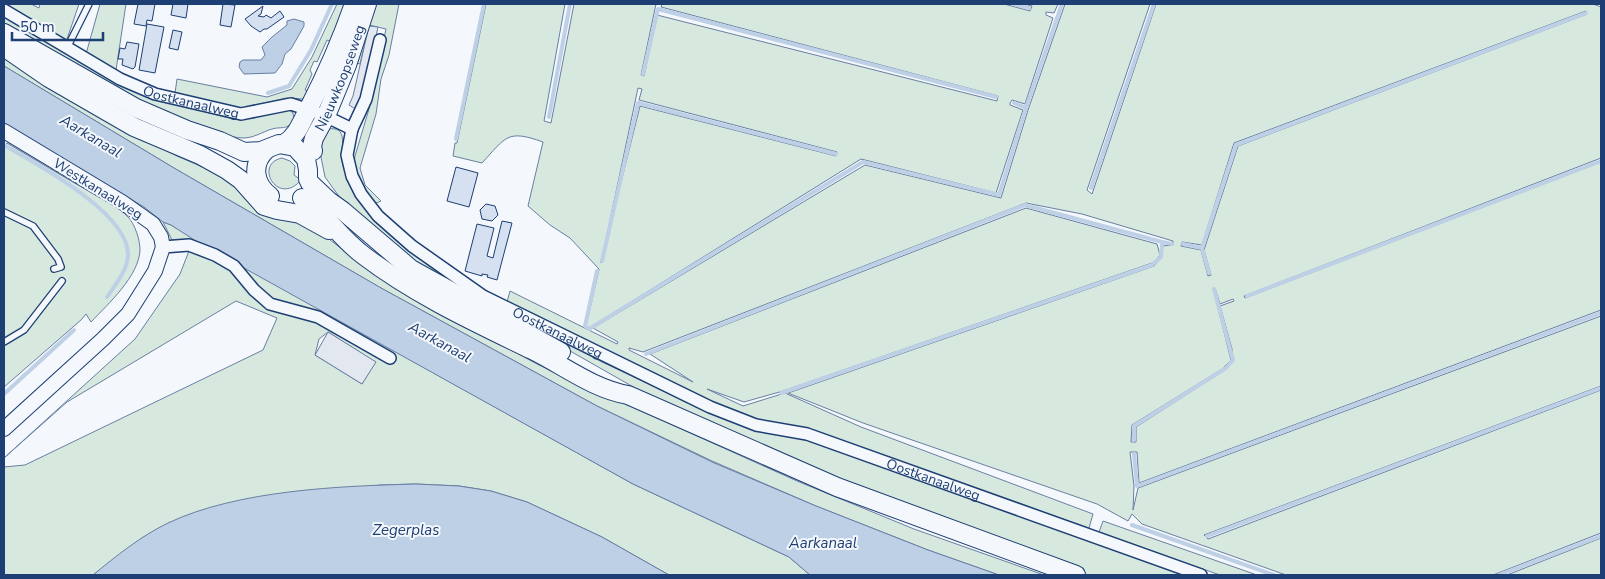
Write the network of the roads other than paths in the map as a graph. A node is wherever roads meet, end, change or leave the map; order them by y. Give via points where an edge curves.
1 (89, 4) edge
2 (354, 4) edge
3 (368, 4) edge
4 (4, 10) edge
5 (4, 33) edge
6 (380, 40) dead end
7 (4, 47) edge
8 (67, 48) junction
9 (308, 110) junction
10 (326, 116) junction
11 (352, 130) junction
12 (4, 131) edge
13 (289, 140) junction
14 (265, 144) junction
15 (313, 151) junction
16 (200, 155) junction
17 (256, 174) junction
18 (311, 187) junction
19 (4, 212) edge
20 (347, 241) junction
21 (163, 247) junction
22 (54, 269) dead end
23 (62, 280) dead end
24 (4, 342) edge
25 (390, 358) dead end
26 (628, 395) junction
27 (4, 429) edge
28 (1076, 575) edge
29 (1201, 575) edge

1 - 8 lane
2 - 9 main road, Nieuwkoopseweg via 342,39
3 - 10 main road, Nieuwkoopseweg
4 - 8 street, Oostkanaalweg
5 - 14 main road, Oostkanaalweg via 136,108 187,130 220,141
6 - 11 street, Nieuwkoopseweg via 366,99
7 - 16 main road via 49,78 134,127
8 - 9 street, Oostkanaalweg via 120,79 156,94 242,114 285,104
9 - 10 street, Oostkanaalweg
9 - 13 main road, Nieuwkoopseweg
10 - 11 street, Oostkanaalweg
10 - 15 main road, Nieuwkoopseweg via 314,138
11 - 29 street, Oostkanaalweg via 349,168 369,205 412,246 483,296 710,407 756,425 807,434
12 - 21 street, Westkanaalweg via 130,207 153,224
13 - 14 main road via 279,134
13 - 15 main road via 305,142
13 - 18 main road via 308,164
14 - 17 main road
15 - 18 main road via 318,166
16 - 17 main road via 243,166
16 - 20 main road via 237,176 264,206 300,214
17 - 18 main road via 259,185 272,198 284,202
18 - 20 main road via 314,206
18 - 26 main road, Oostkanaalweg via 411,269 620,385
19 - 22 lane via 33,226 58,258 61,268
20 - 26 main road, Oostkanaalweg via 375,264 418,291 612,392
21 - 25 street via 189,245 214,255 234,266 270,304 318,317
21 - 27 street via 155,271 128,314
23 - 24 lane via 24,330
26 - 28 main road, Oostkanaalweg via 837,487

